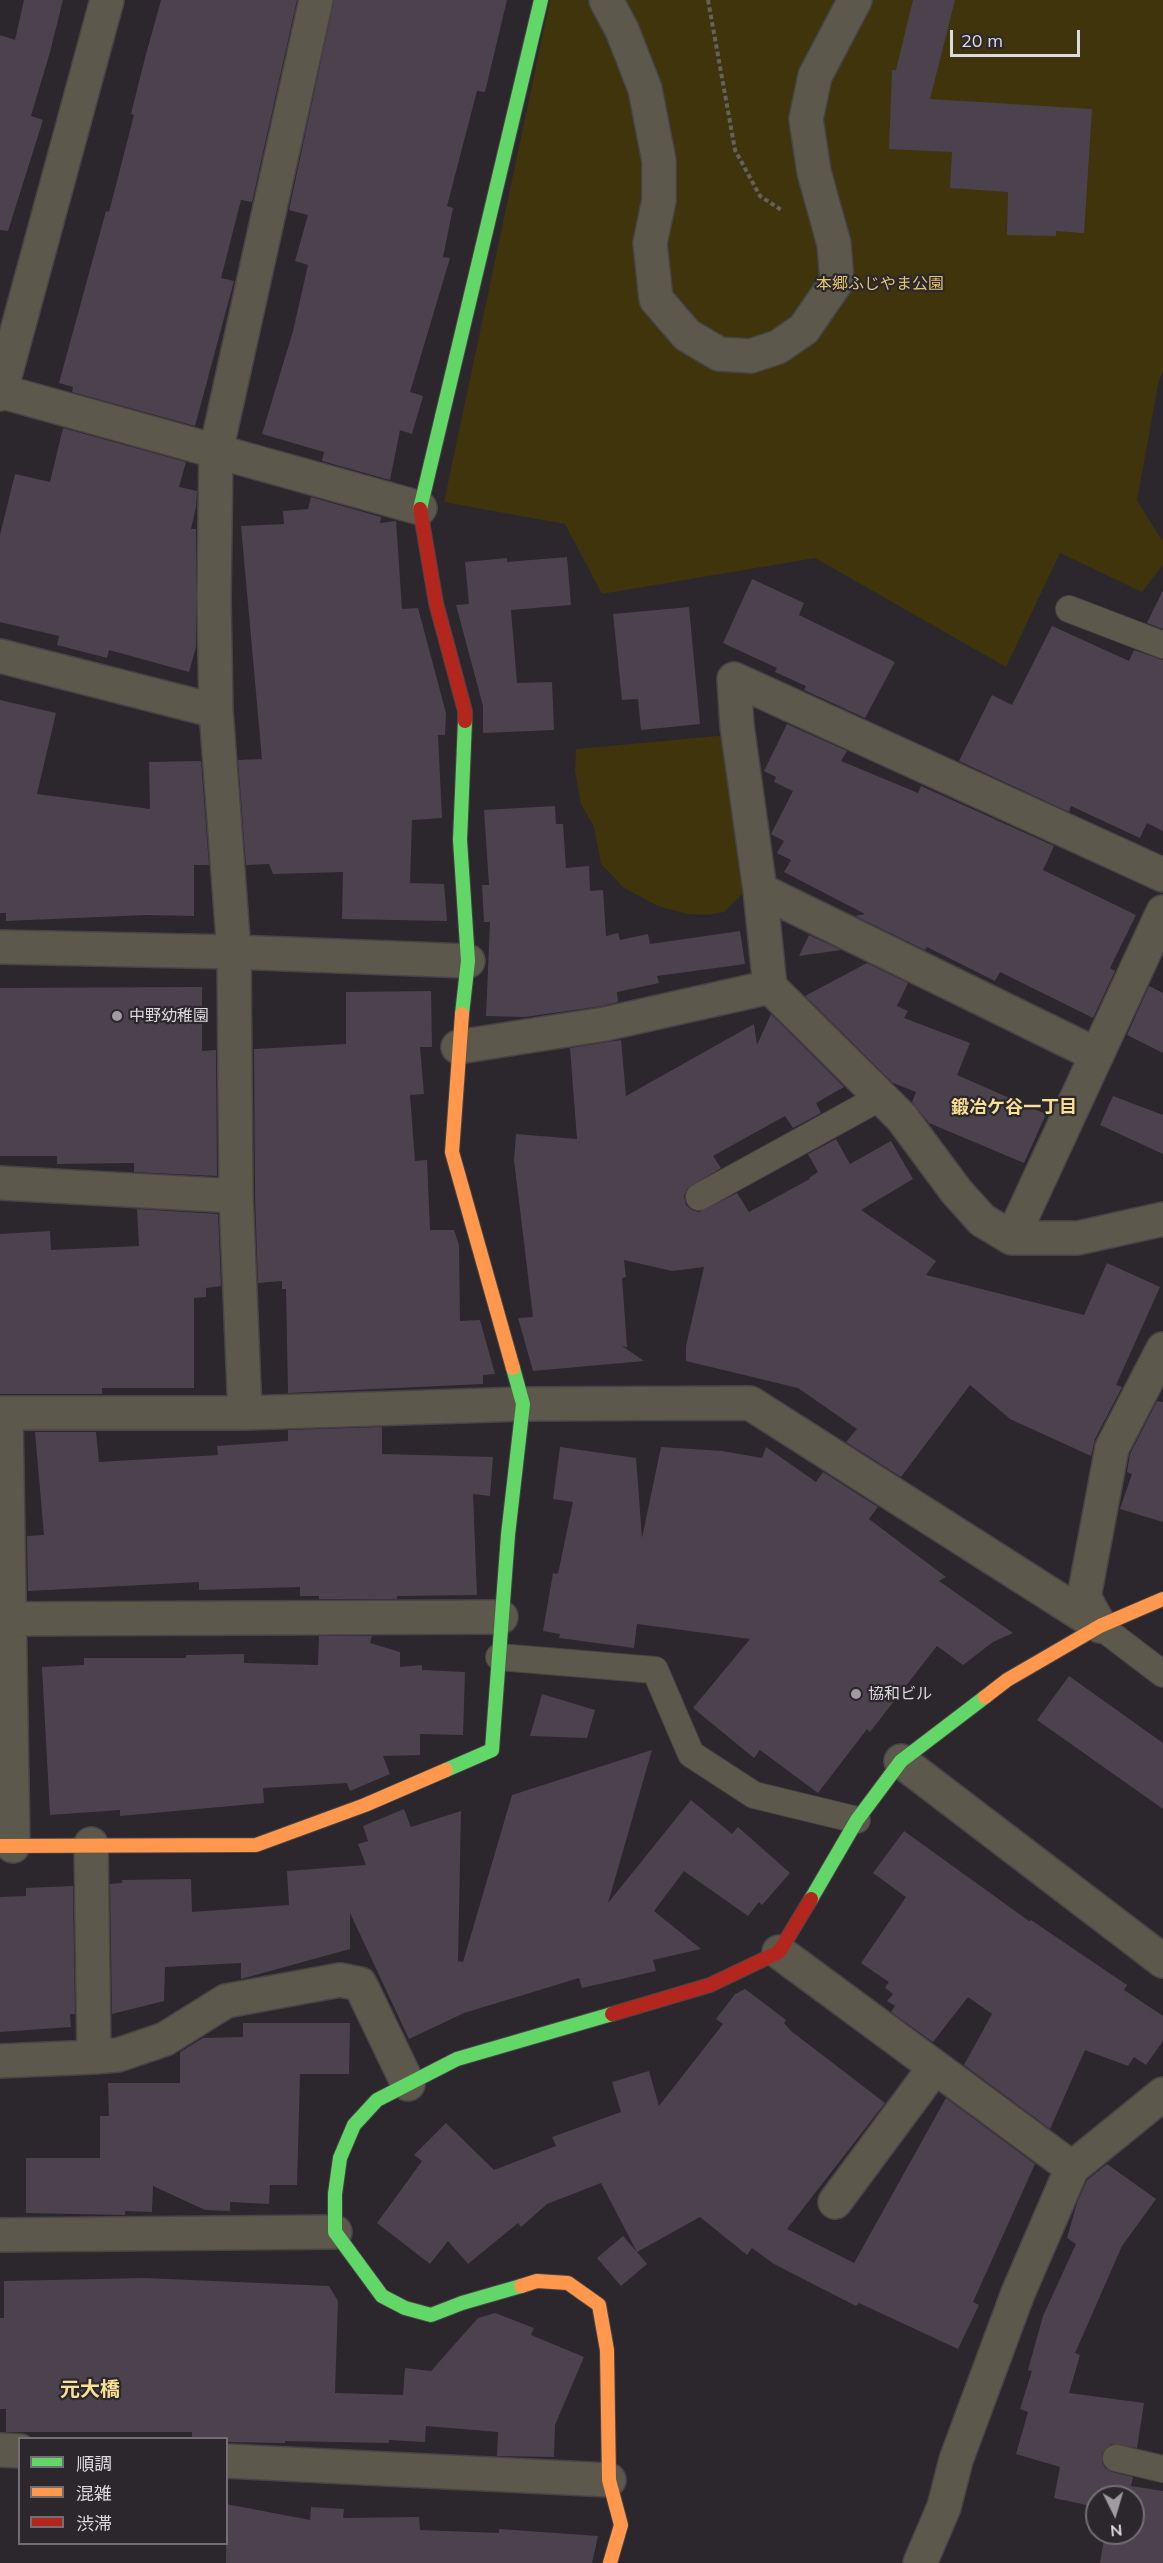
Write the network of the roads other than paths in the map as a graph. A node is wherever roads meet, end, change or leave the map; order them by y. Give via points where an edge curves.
1 (107, 0) edge
2 (316, 0) edge
3 (541, 0) edge
4 (606, 0) edge
5 (855, 0) edge
6 (0, 392) edge
7 (216, 451) junction
8 (420, 508) junction
9 (1069, 609) dead end
10 (1163, 645) edge
11 (0, 656) edge
12 (216, 711) junction
13 (1163, 875) edge
14 (760, 890) junction
15 (1163, 912) edge
16 (0, 947) edge
17 (234, 952) junction
18 (468, 961) junction
19 (770, 987) junction
20 (458, 1047) junction
21 (1097, 1055) junction
22 (881, 1098) junction
23 (0, 1183) edge
24 (236, 1196) junction
25 (699, 1197) dead end
26 (1163, 1219) edge
27 (1012, 1238) junction
28 (1163, 1349) edge
29 (523, 1404) junction
30 (3, 1413) edge
31 (245, 1413) junction
32 (1163, 1599) edge
33 (501, 1617) junction
34 (6, 1619) edge
35 (1100, 1626) junction
36 (499, 1657) junction
37 (1163, 1674) edge
38 (901, 1761) junction
39 (857, 1820) junction
40 (91, 1844) junction
41 (7, 1846) edge
42 (779, 1953) junction
43 (1163, 1961) edge
44 (93, 2057) junction
45 (0, 2061) edge
46 (935, 2067) junction
47 (408, 2084) junction
48 (1163, 2094) edge
49 (1072, 2168) junction
50 (835, 2202) dead end
51 (334, 2232) junction
52 (0, 2235) edge
53 (0, 2450) edge
54 (18, 2451) edge
55 (1116, 2458) dead end
56 (228, 2461) edge
57 (1163, 2469) edge
58 (609, 2480) junction
59 (610, 2563) edge
60 (920, 2563) edge

1 - 6 street
2 - 7 street
3 - 8 street
4 - 5 street via 645,89 659,161 659,200 650,243 656,299 687,335 719,354 751,356 778,347 804,329 837,281 834,244 814,172 806,119 815,76
6 - 7 street
7 - 8 street
7 - 12 street
8 - 18 street via 436,603 465,711 460,840
9 - 10 lane
11 - 12 street
12 - 17 street
13 - 14 street via 734,679
14 - 19 street
14 - 21 street
15 - 21 street
16 - 17 street
17 - 18 street
17 - 24 street
18 - 20 street
19 - 20 street via 605,1024
19 - 22 street
20 - 29 street via 452,1152
21 - 27 street
22 - 25 lane
22 - 27 street via 902,1118 982,1220
23 - 24 street
24 - 31 street
26 - 27 street via 1078,1238
28 - 35 street via 1112,1448 1084,1597
29 - 31 street
29 - 33 street
29 - 35 street via 750,1403
30 - 31 street
30 - 34 street
32 - 35 street
33 - 34 street
33 - 36 street
34 - 41 street
35 - 37 lane
35 - 38 street via 1007,1680
36 - 39 lane via 655,1670 691,1754 754,1795
36 - 40 street via 492,1750 365,1805 256,1845
38 - 39 street
38 - 43 street
39 - 42 street
40 - 41 street
40 - 44 street
42 - 46 street
42 - 47 street via 710,1985 457,2059
44 - 45 street
44 - 47 street via 118,2055 165,2039 226,2001 340,1980 360,1984
46 - 49 street
46 - 50 street
47 - 51 street via 377,2100 354,2125 340,2158
48 - 49 street
49 - 60 street via 1017,2294 956,2460 944,2507
51 - 52 street
51 - 58 street via 382,2296 405,2308 431,2315 537,2281 568,2283 599,2305 607,2350
53 - 54 street
55 - 57 lane
56 - 58 street
58 - 59 street via 621,2524

